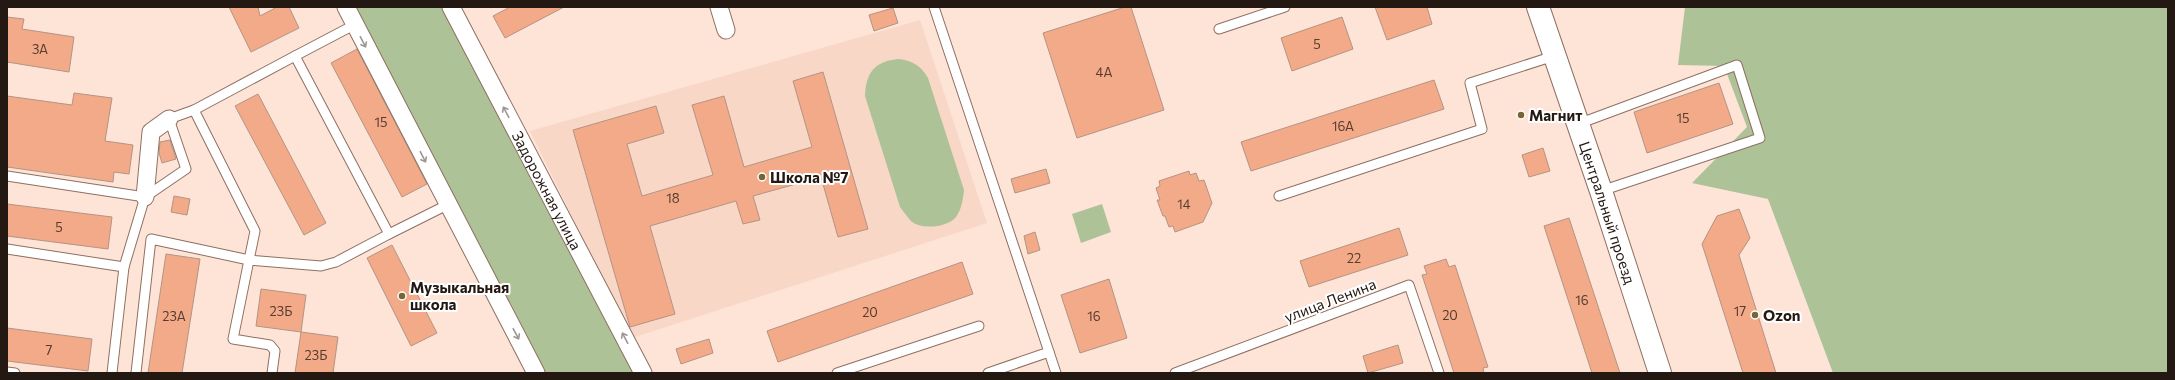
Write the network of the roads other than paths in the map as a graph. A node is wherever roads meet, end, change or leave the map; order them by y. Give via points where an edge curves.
1 (346, 7) edge
2 (451, 7) edge
3 (719, 7) edge
4 (934, 7) edge
5 (1284, 7) edge
6 (1538, 7) edge
7 (354, 25) junction
8 (1219, 29) dead end
9 (726, 30) dead end
10 (295, 56) junction
11 (1554, 56) junction
12 (194, 110) junction
13 (169, 119) junction
14 (1578, 124) junction
15 (7, 176) edge
16 (1601, 191) junction
17 (1279, 196) dead end
18 (145, 197) junction
19 (448, 205) junction
20 (389, 234) junction
21 (7, 250) edge
22 (250, 260) junction
23 (124, 266) junction
24 (979, 326) dead end
25 (1050, 352) junction
26 (7, 372) edge
27 (15, 373) edge
28 (112, 373) edge
29 (136, 373) edge
30 (272, 373) edge
31 (536, 373) edge
32 (643, 373) edge
33 (837, 373) edge
34 (988, 373) edge
35 (1056, 373) edge
36 (1175, 373) edge
37 (1438, 373) edge
38 (1660, 373) edge

1 - 7 street
32 -> 2 street, Задорожная улица
3 - 9 street
4 - 25 lane
5 - 8 lane
6 - 11 main road, Центральный проезд
7 - 10 lane
7 -> 19 street
10 - 12 lane
10 - 20 lane
11 - 14 main road, Центральный проезд
11 - 17 lane via 1470,83 1482,129
12 - 13 lane
12 - 22 lane via 255,231
13 - 18 street via 151,132
13 - 18 lane via 186,169
14 - 16 main road, Центральный проезд
14 - 16 lane via 1737,66 1760,138
15 - 18 lane
16 - 38 main road, Центральный проезд
18 - 23 lane
19 - 20 lane
19 -> 31 street
20 - 22 lane via 336,262 321,266
21 - 23 lane
22 - 29 lane via 151,239
22 - 30 lane via 233,339 270,345 275,351
23 - 28 lane
24 - 33 lane
25 - 34 lane
25 - 35 lane
26 - 27 lane
36 - 37 lane, улица Ленина via 1409,285

